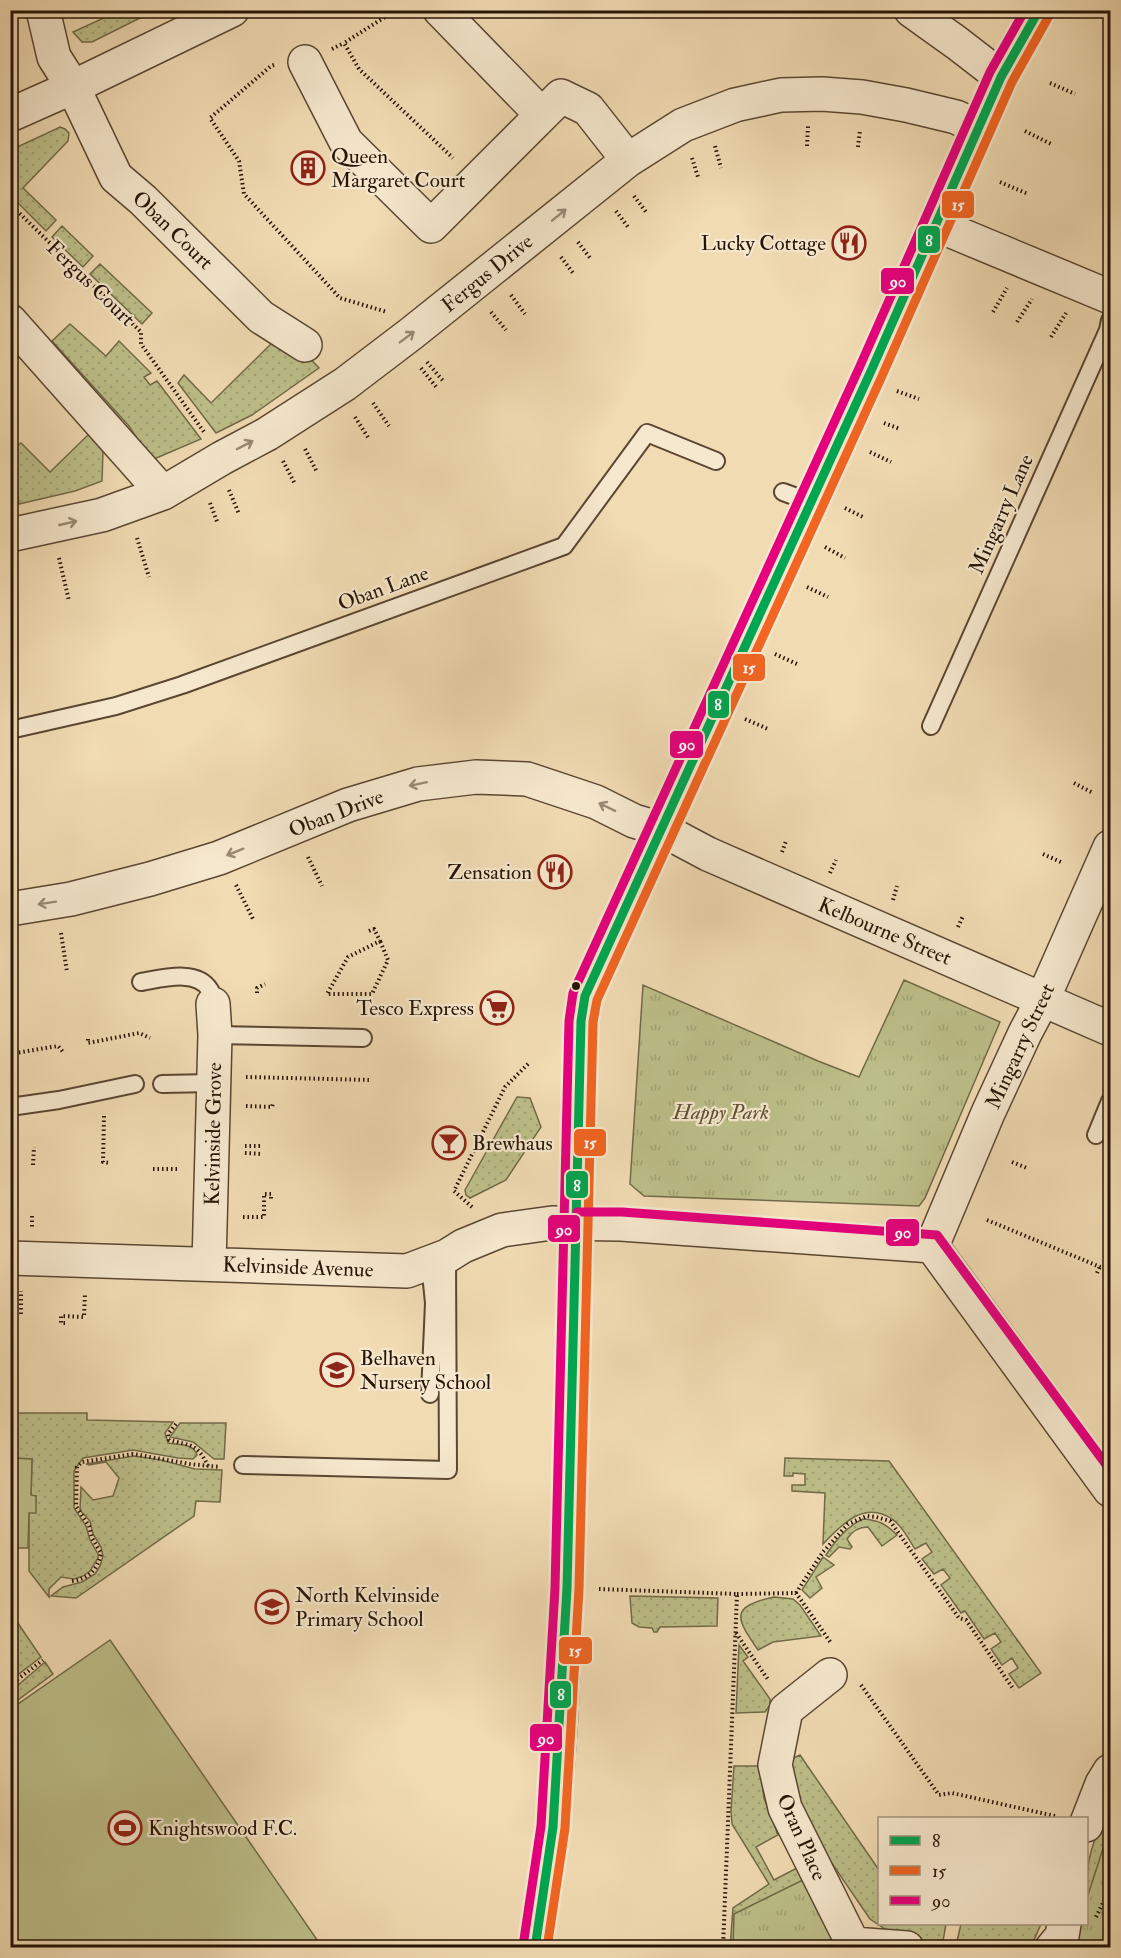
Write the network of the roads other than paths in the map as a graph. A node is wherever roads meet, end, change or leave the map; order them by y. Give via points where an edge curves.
1 (43, 10) edge
2 (232, 10) edge
3 (440, 10) edge
4 (911, 10) edge
5 (1039, 10) edge
6 (305, 62) dead end
7 (1000, 77) junction
8 (74, 87) junction
9 (10, 115) edge
10 (542, 115) junction
11 (979, 128) junction
12 (629, 175) junction
13 (936, 225) junction
14 (1110, 297) edge
15 (1110, 320) edge
16 (10, 321) edge
17 (305, 345) dead end
18 (716, 461) dead end
19 (163, 493) junction
20 (10, 535) edge
21 (931, 726) dead end
22 (10, 730) edge
23 (661, 829) junction
24 (1107, 866) edge
25 (10, 909) edge
26 (141, 982) dead end
27 (1042, 1001) junction
28 (214, 1020) junction
29 (1110, 1029) edge
30 (363, 1038) dead end
31 (213, 1083) junction
32 (135, 1084) dead end
33 (162, 1084) dead end
34 (1110, 1101) edge
35 (10, 1107) edge
36 (1096, 1136) dead end
37 (577, 1224) junction
38 (932, 1246) junction
39 (438, 1260) junction
40 (209, 1264) junction
41 (12, 1274) edge
42 (430, 1394) dead end
43 (243, 1465) dead end
44 (1110, 1490) edge
45 (840, 1668) road end
46 (1110, 1771) edge
47 (1074, 1817) edge
48 (1064, 1925) edge
49 (850, 1946) edge
50 (534, 1947) edge
51 (907, 1947) edge
52 (1052, 1947) edge

1 - 8 street, Oban Court via 54,57
2 - 8 street
3 - 10 street
4 - 7 street
5 - 7 street
6 - 10 street via 346,142 431,226
7 - 11 street
8 - 9 street
8 - 17 street, Oban Court via 116,177 261,317
10 - 12 street via 561,96 588,109
11 - 12 street, Fergus Drive via 956,117 862,97 781,95 735,105 683,125
11 - 13 street
19 -> 12 street, Fergus Drive via 345,384 419,347
13 - 14 street
13 - 23 street via 797,497
15 - 21 lane, Mingarry Lane
16 - 19 street
18 - 22 lane, Oban Lane via 647,433 564,546 182,685 117,706
20 -> 19 street, Fergus Drive via 102,515
23 -> 25 street, Oban Drive via 528,779 476,777 418,783 348,805 207,862 71,899
23 - 27 street, Kelbourne Street via 708,854
23 - 37 street via 582,1007
24 - 27 street, Mingarry Street
26 - 28 lane via 200,979 211,990
27 - 29 street, Kelbourne Street
27 - 38 street, Mingarry Street
28 - 30 lane
28 - 31 street, Kelvinside Grove
31 - 33 lane
31 - 40 street, Kelvinside Grove
32 - 35 lane
34 - 36 lane
37 - 38 street, Kelvinside Avenue
37 - 39 street, Kelvinside Avenue via 502,1230
37 - 50 street via 567,1588 553,1827
38 - 44 street
39 - 40 street, Kelvinside Avenue via 407,1271
39 - 42 lane
39 - 43 lane via 448,1470
40 - 41 street, Kelvinside Avenue
45 - 49 street, Oran Place via 786,1710 775,1765 784,1808
46 - 47 street
48 - 52 street via 1062,1936
49 - 51 street

